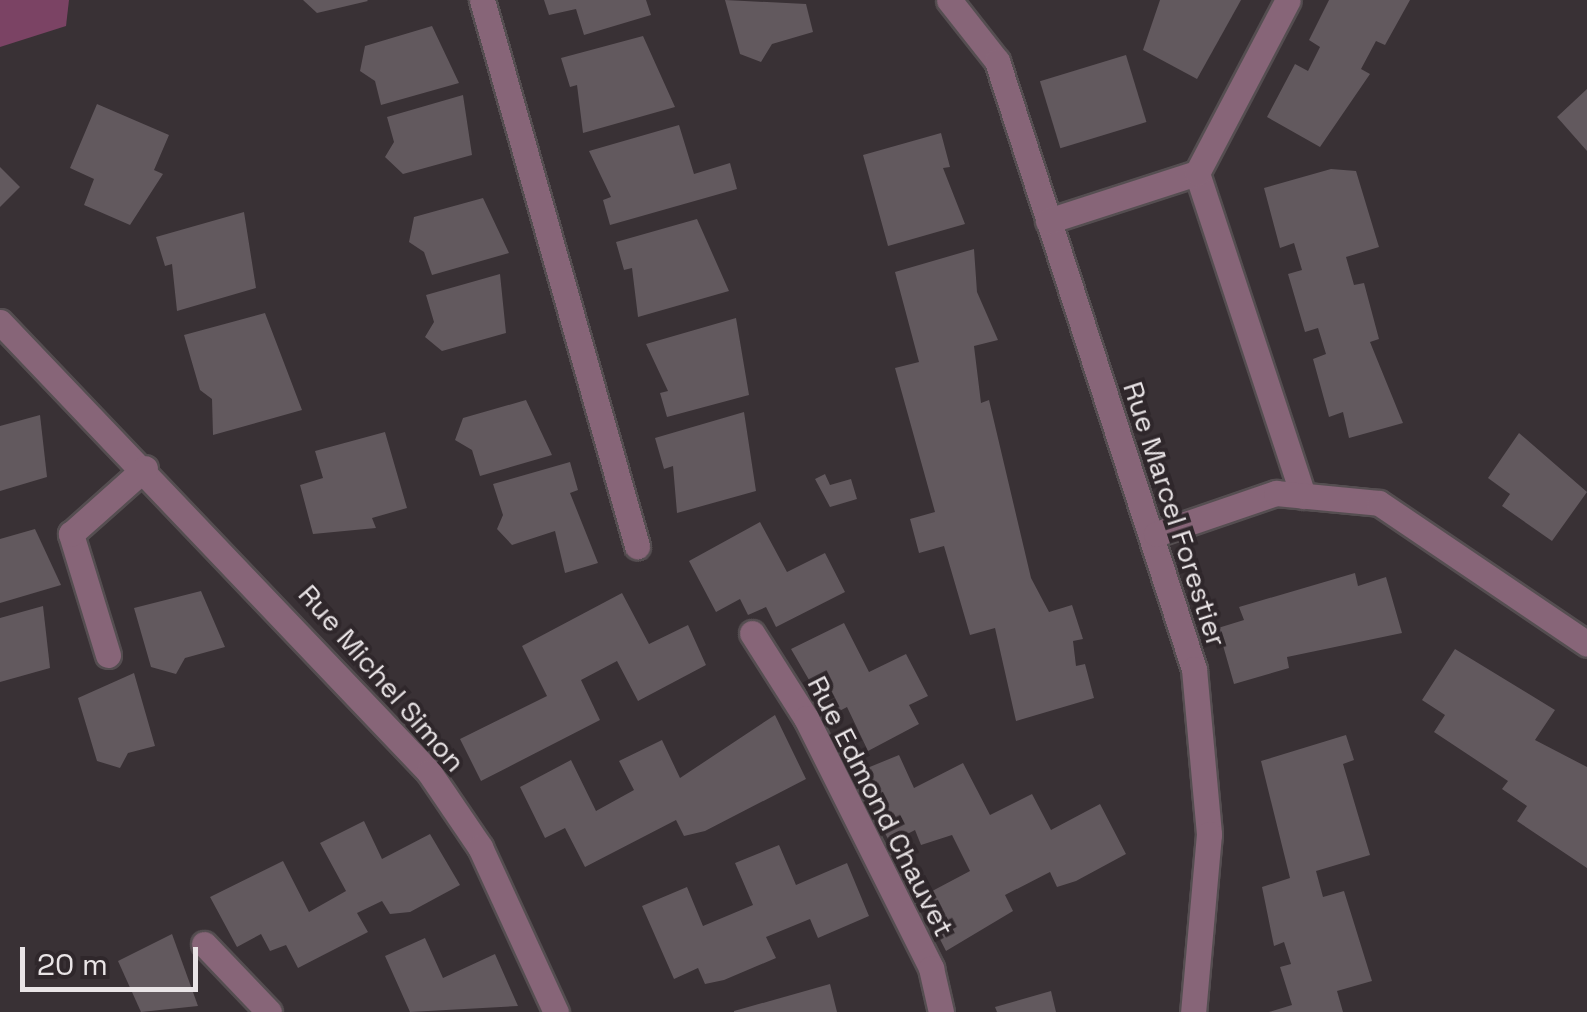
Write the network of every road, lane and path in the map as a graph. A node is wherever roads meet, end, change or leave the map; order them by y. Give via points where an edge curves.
1 (482, 0) edge
2 (950, 0) edge
3 (1288, 0) edge
4 (1196, 173) junction
5 (1048, 221) junction
6 (0, 322) edge
7 (145, 468) junction
8 (1304, 496) junction
9 (1156, 534) junction
10 (637, 546) dead end
11 (752, 633) dead end
12 (1587, 644) edge
13 (108, 655) dead end
14 (204, 944) dead end
15 (269, 1012) edge
16 (556, 1012) edge
17 (941, 1012) edge
18 (1194, 1012) edge

1 - 10 street
2 - 5 street, Rue Marcel Forestier via 997,62
3 - 4 street
4 - 5 street
4 - 8 street
5 - 9 street, Rue Marcel Forestier
6 - 7 street, Rue Michel Simon
7 - 13 street via 71,534
7 - 16 street, Rue Michel Simon via 430,772 480,847
8 - 9 street via 1276,493
8 - 12 street via 1379,503
9 - 18 street, Rue Marcel Forestier via 1194,669 1209,834
11 - 17 street, Rue Edmond Chauvet via 814,732 931,968
14 - 15 street

